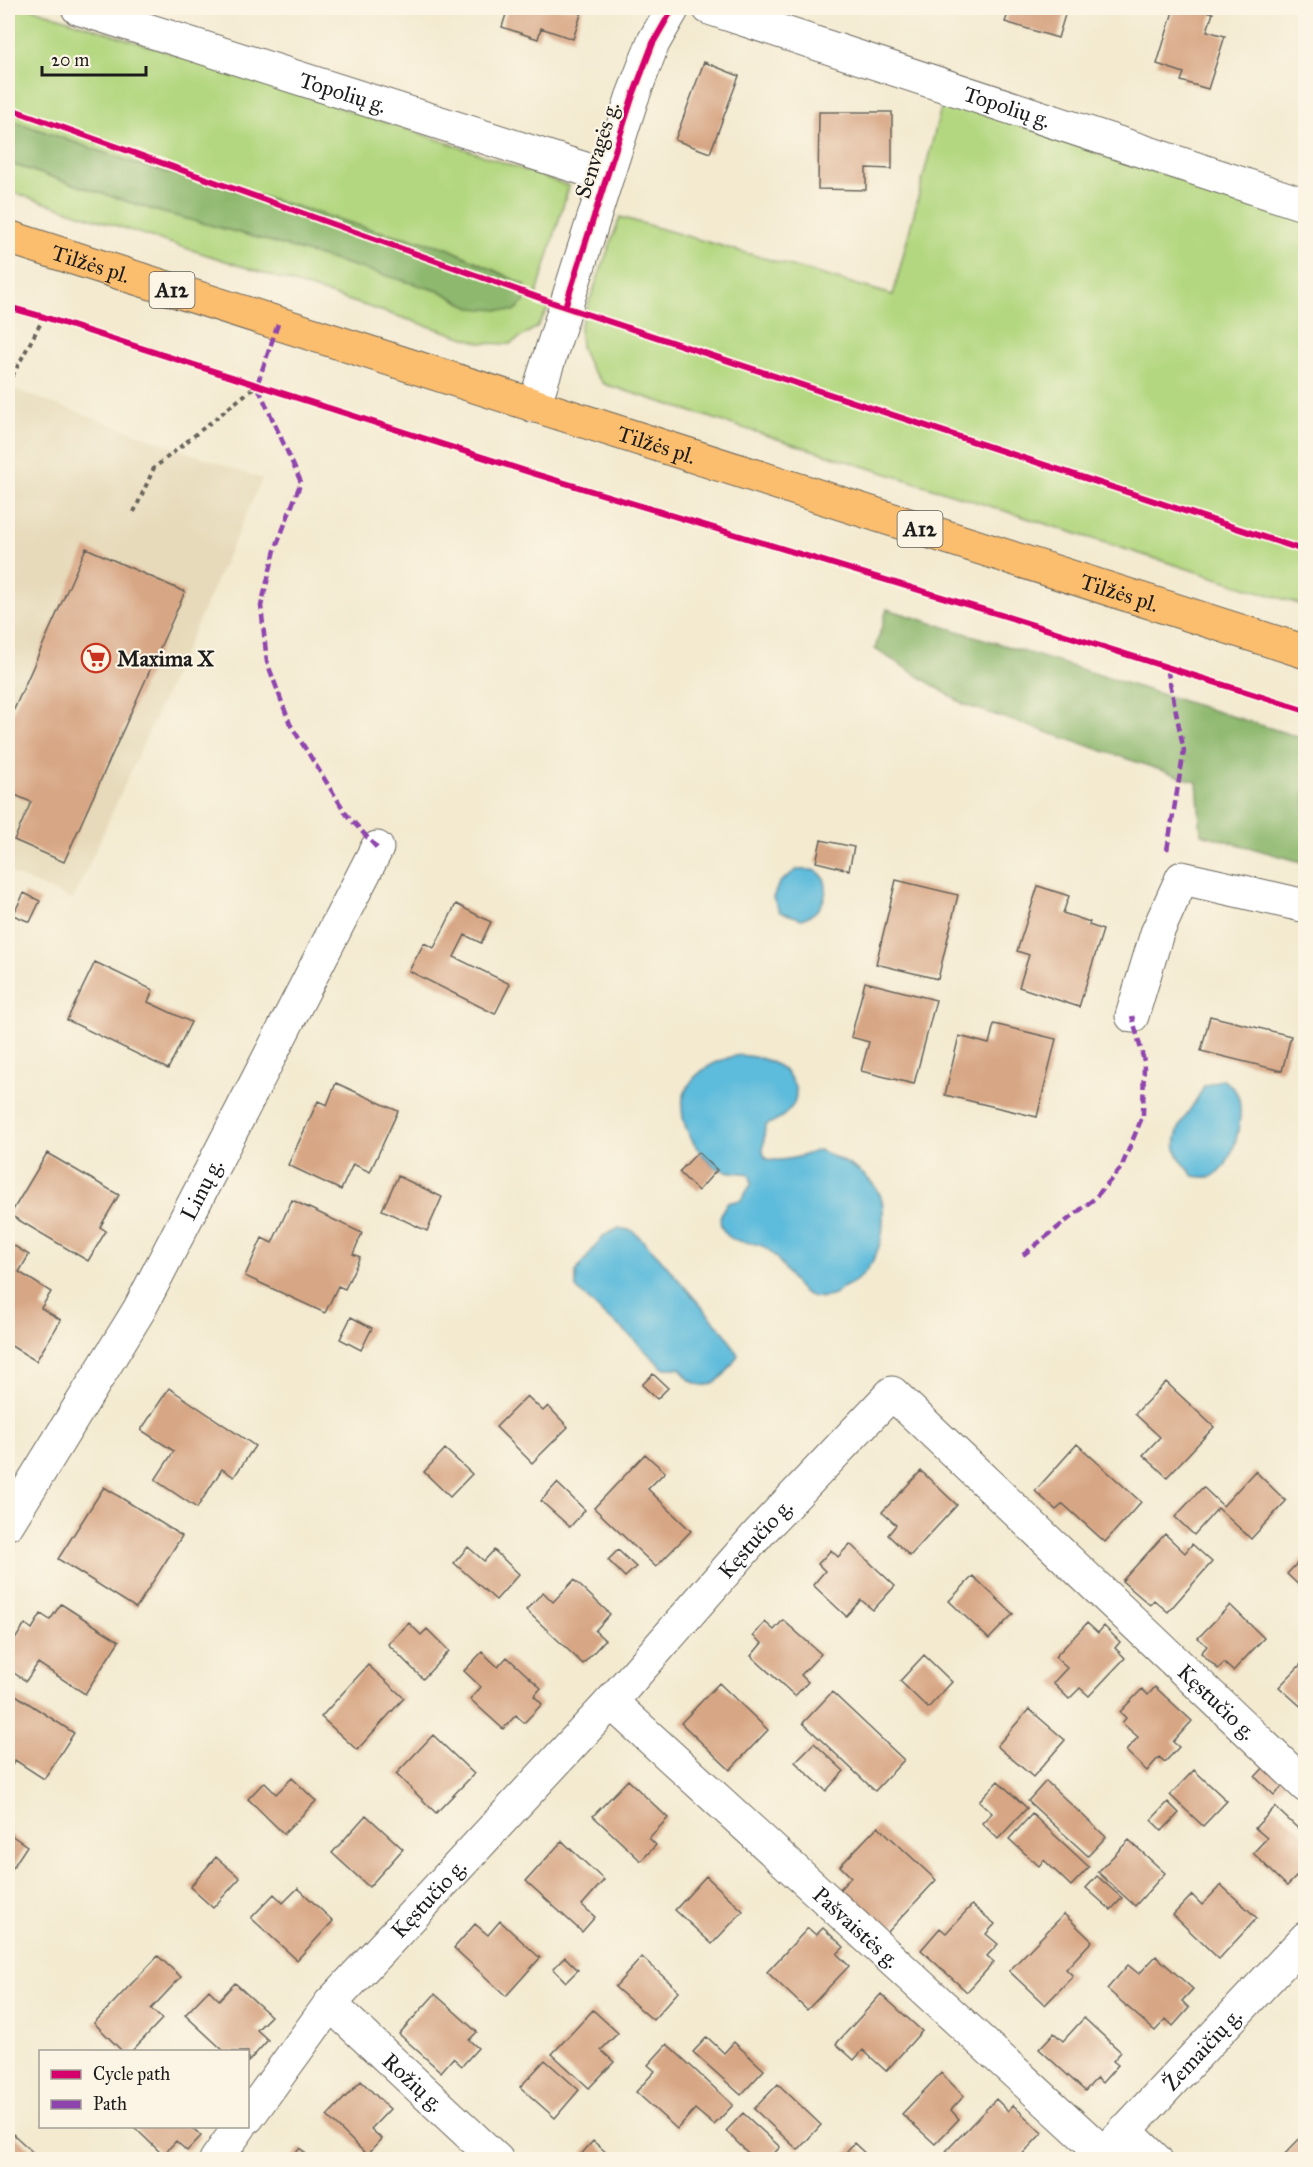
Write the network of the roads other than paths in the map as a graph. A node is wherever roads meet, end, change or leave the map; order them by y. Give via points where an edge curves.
1 (78, 8) edge
2 (672, 8) edge
3 (709, 8) edge
4 (607, 176) junction
5 (1305, 205) edge
6 (8, 237) edge
7 (534, 406) junction
8 (1305, 652) edge
9 (377, 848) dead end
10 (1305, 906) edge
11 (1132, 1016) dead end
12 (8, 1522) edge
13 (611, 1702) junction
14 (1305, 1786) edge
15 (1305, 1938) edge
16 (330, 2004) junction
17 (249, 2115) edge
18 (239, 2128) edge
19 (1109, 2148) edge
20 (216, 2160) edge
21 (497, 2160) edge
22 (1156, 2160) edge

1 - 4 street, Topolių g.
2 - 4 street, Senvagės g. via 653,43
3 - 5 street, Topolių g.
4 - 7 street, Senvagės g.
6 - 7 highway, Tilžės pl. / A12
7 - 8 highway, Tilžės pl. / A12
9 - 12 street, Linų g. via 139,1310
10 - 11 street via 1182,878 1157,933
13 - 14 street, Kęstučio g. via 759,1533 892,1393
13 - 16 street, Kęstučio g.
13 - 19 street, Pašvaistės g.
15 - 19 street, Žemaičių g.
16 - 17 street, Kęstučio g.
16 - 21 street, Rožių g.
18 - 20 street
19 - 22 street, Pašvaistės g.

